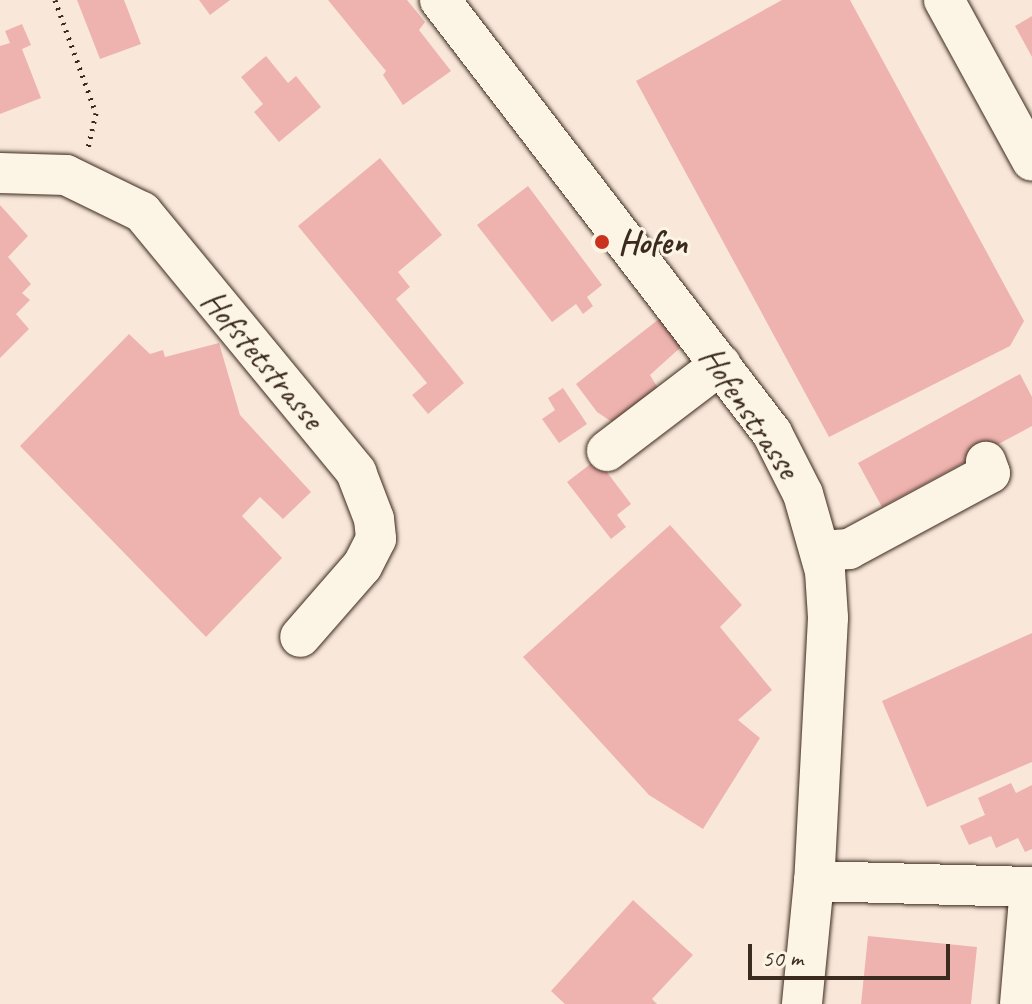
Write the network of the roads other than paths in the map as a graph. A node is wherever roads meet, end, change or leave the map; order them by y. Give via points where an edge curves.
1 (440, 0) edge
2 (944, 0) edge
3 (1032, 161) edge
4 (0, 173) edge
5 (721, 364) junction
6 (607, 451) dead end
7 (986, 462) dead end
8 (821, 551) junction
9 (300, 637) dead end
10 (814, 881) junction
11 (1031, 887) edge
12 (802, 1004) edge
13 (1020, 1004) edge

1 - 5 street, Hofenstrasse
2 - 3 street
4 - 9 street, Hofstetstrasse via 66,175 142,212 356,472 376,539 362,566
5 - 6 street
5 - 8 street, Hofenstrasse via 789,462
7 - 8 street via 990,473 849,549
8 - 10 street, Hofenstrasse via 828,618
10 - 11 street
10 - 12 street, Hofenstrasse
11 - 13 street

